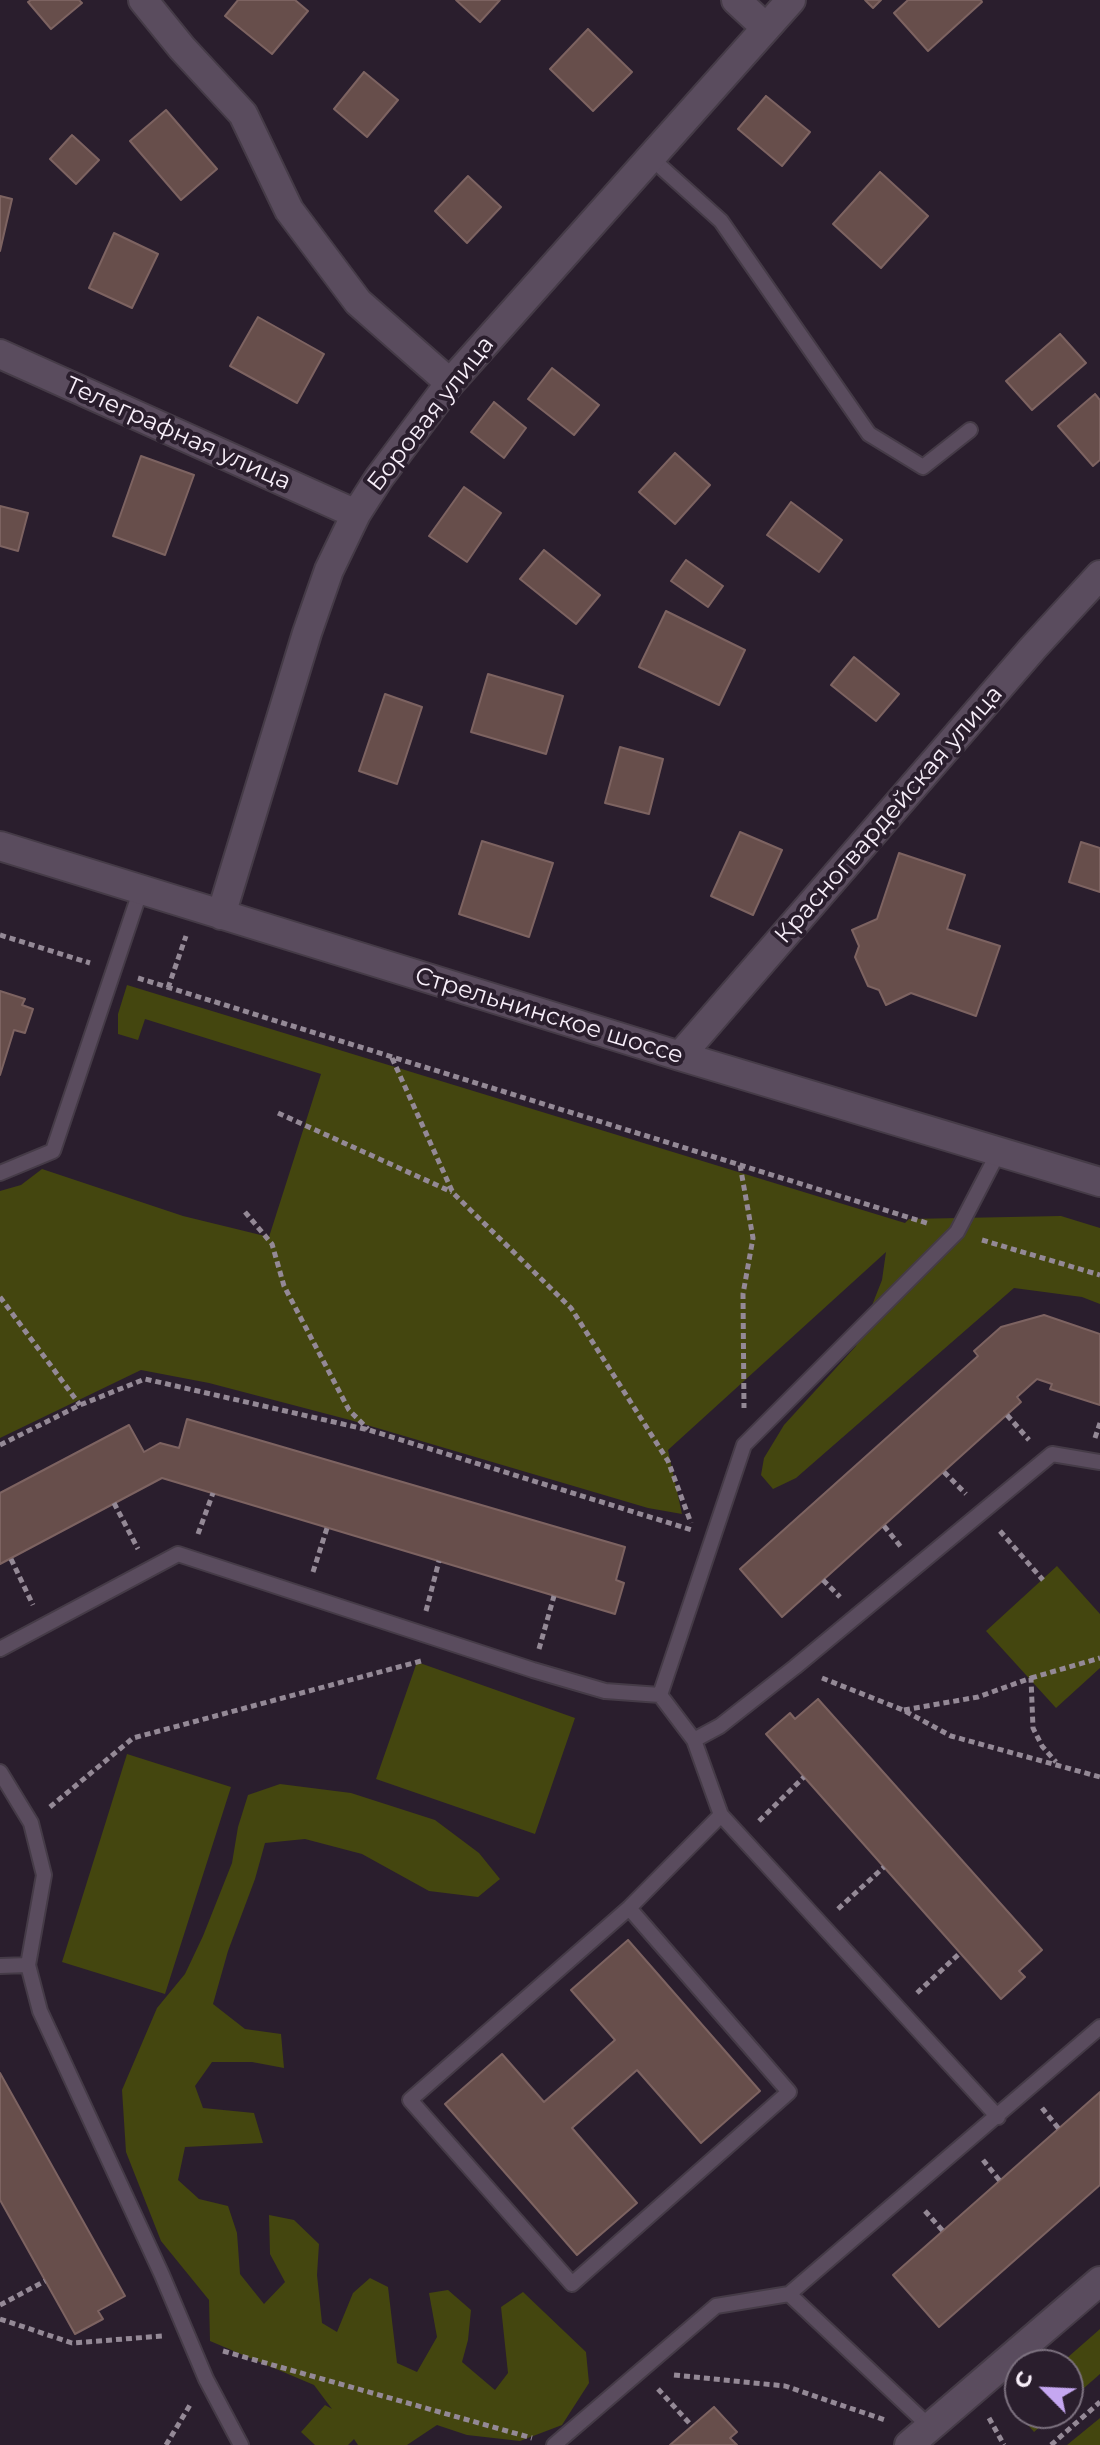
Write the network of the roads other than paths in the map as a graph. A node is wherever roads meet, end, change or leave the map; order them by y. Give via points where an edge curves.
1 (143, 0) edge
2 (736, 0) edge
3 (791, 0) edge
4 (765, 27) junction
5 (650, 157) junction
6 (0, 354) edge
7 (450, 383) junction
8 (970, 430) dead end
9 (356, 514) junction
10 (1100, 575) edge
11 (0, 846) edge
12 (141, 889) junction
13 (221, 915) junction
14 (680, 1056) junction
15 (999, 1151) junction
16 (0, 1173) edge
17 (1100, 1182) edge
18 (1100, 1462) edge
19 (0, 1649) edge
20 (660, 1695) junction
21 (694, 1740) junction
22 (0, 1772) edge
23 (721, 1815) junction
24 (629, 1908) junction
25 (28, 1965) junction
26 (0, 1966) edge
27 (1100, 2027) edge
28 (998, 2117) junction
29 (1100, 2281) edge
30 (789, 2294) junction
31 (920, 2436) edge
32 (549, 2443) edge
33 (241, 2445) edge

1 - 7 street via 243,114 289,210 358,302
2 - 4 street
3 - 4 street, Боровая улица
4 - 5 street, Боровая улица
5 - 7 street, Боровая улица
5 - 8 lane via 721,221 869,434 923,467
6 - 9 street, Телеграфная улица
7 - 9 street, Боровая улица
9 - 13 street, Боровая улица via 307,633
10 - 14 street, Красногвардейская улица
11 - 12 street, Стрельнинское шоссе
12 - 13 street, Стрельнинское шоссе
12 - 16 lane via 53,1151
13 - 14 street, Стрельнинское шоссе
14 - 15 street, Стрельнинское шоссе
15 - 17 street, Стрельнинское шоссе
15 - 20 lane via 957,1232 744,1445
18 - 21 lane via 1052,1454 795,1667
19 - 20 lane via 178,1554 533,1670 605,1691
20 - 21 lane
21 - 23 lane
22 - 25 lane via 31,1823 44,1875
23 - 24 lane
23 - 28 lane
24 - 24 lane via 410,2100 572,2284 789,2092
25 - 26 lane
25 - 33 lane via 40,2011 206,2379
27 - 28 lane
28 - 30 lane
29 - 31 street
30 - 31 lane
30 - 32 lane via 716,2306

